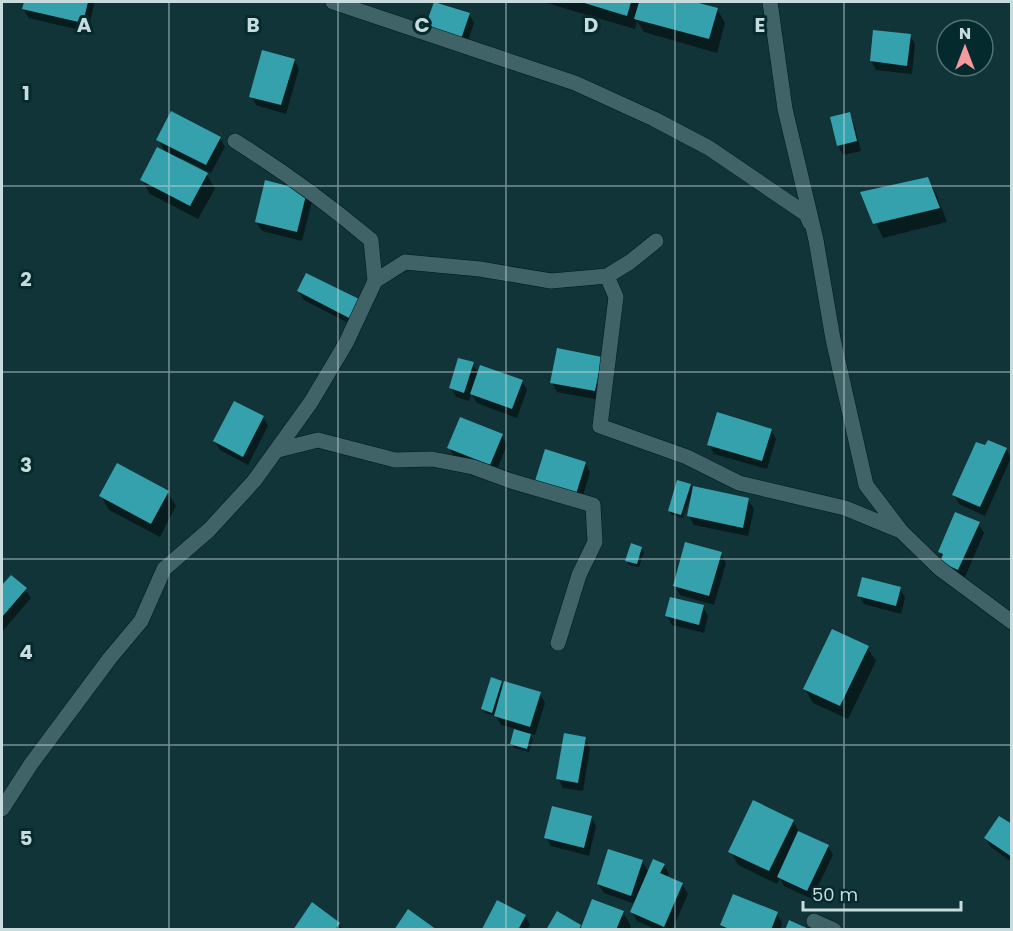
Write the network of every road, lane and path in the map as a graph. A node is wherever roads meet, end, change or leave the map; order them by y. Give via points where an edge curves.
1 (333, 2) edge
2 (770, 2) edge
3 (235, 141) dead end
4 (816, 240) junction
5 (656, 241) dead end
6 (608, 276) junction
7 (375, 281) junction
8 (278, 450) junction
9 (901, 531) junction
10 (1011, 622) edge
11 (558, 643) dead end
12 (2, 809) edge
13 (814, 921) dead end
14 (834, 930) edge

1 - 4 street via 575,83 654,119 709,148 806,214
2 - 4 street via 785,109
3 - 7 street via 280,169 371,240
4 - 9 street via 833,339 866,485
5 - 6 street
6 - 7 street via 551,281 480,268 405,262
6 - 9 street via 616,297 600,426 687,457 739,483 845,508
7 - 8 street via 346,343
8 - 11 street via 318,440 395,460 432,459 473,467 593,505 595,542 579,575
8 - 12 street via 209,530 164,569 141,621 31,764
9 - 10 street via 939,568
13 - 14 street

